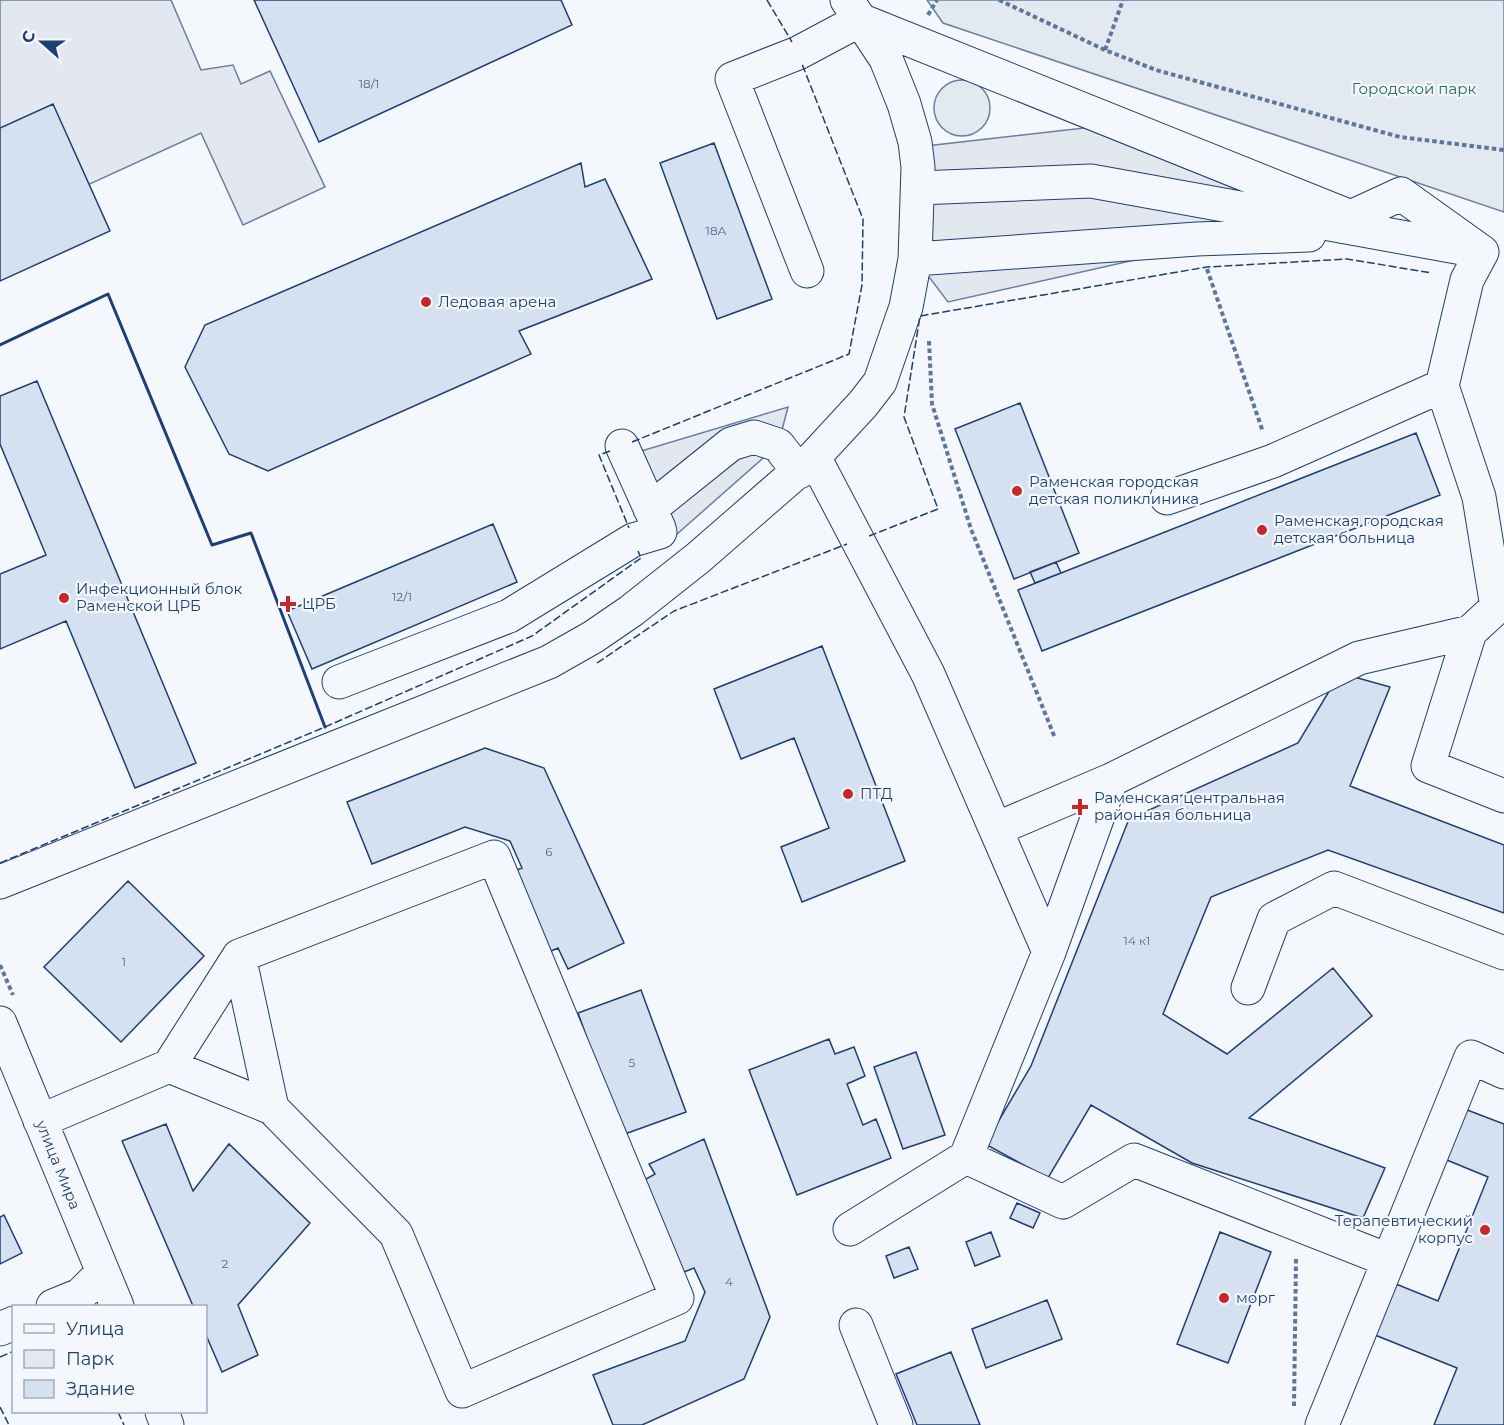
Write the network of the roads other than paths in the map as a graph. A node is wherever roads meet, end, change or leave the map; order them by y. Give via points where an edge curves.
1 (853, 10) edge
2 (918, 188) junction
3 (1368, 232) junction
4 (1493, 254) edge
5 (915, 259) junction
6 (807, 271) dead end
7 (1442, 386) junction
8 (622, 446) dead end
9 (807, 465) junction
10 (1167, 498) dead end
11 (655, 521) junction
12 (679, 573) junction
13 (1500, 607) edge
14 (1470, 632) junction
15 (339, 682) dead end
16 (1111, 780) junction
17 (1504, 796) edge
18 (996, 829) junction
19 (0, 882) edge
20 (1049, 952) junction
21 (1504, 953) edge
22 (238, 956) junction
23 (1248, 988) dead end
24 (0, 1023) edge
25 (169, 1066) junction
26 (1504, 1072) edge
27 (272, 1108) junction
28 (40, 1121) junction
29 (966, 1156) junction
30 (850, 1229) dead end
31 (1388, 1260) junction
32 (103, 1272) junction
33 (55, 1305) edge
34 (117, 1305) edge
35 (856, 1325) dead end
36 (896, 1425) edge
37 (1322, 1425) edge

1 - 2 street via 886,59 903,104 915,142
1 - 4 street via 1351,217 1401,194
1 - 6 street via 798,53 732,79
2 - 3 street via 1091,181
2 - 5 street
3 - 4 street
3 - 5 street via 1197,239
4 - 7 street via 1467,280
5 - 9 street via 906,306 880,382
7 - 10 street via 1273,461
7 - 13 street via 1479,497
8 - 11 street
9 - 11 street via 778,446 754,437 731,444
9 - 12 street
9 - 18 street via 928,674
11 - 12 street
11 - 15 street via 633,540 509,616
12 - 19 street via 631,611 549,662
13 - 14 street
14 - 16 street via 1359,658
14 - 17 street via 1428,766
16 - 18 street
16 - 20 street
18 - 20 street
20 - 29 street
21 - 23 street via 1334,888 1274,919
22 - 25 street
22 - 27 street
22 - 27 street via 494,857 677,1298 462,1391 396,1234
24 - 28 street, улица Мира
25 - 27 street
25 - 28 street
26 - 31 street via 1471,1057
28 - 32 street, улица Мира
29 - 30 street
29 - 31 street via 1063,1202 1134,1160
31 - 37 street
32 - 33 street via 80,1295
32 - 34 street, улица Мира
35 - 36 street

